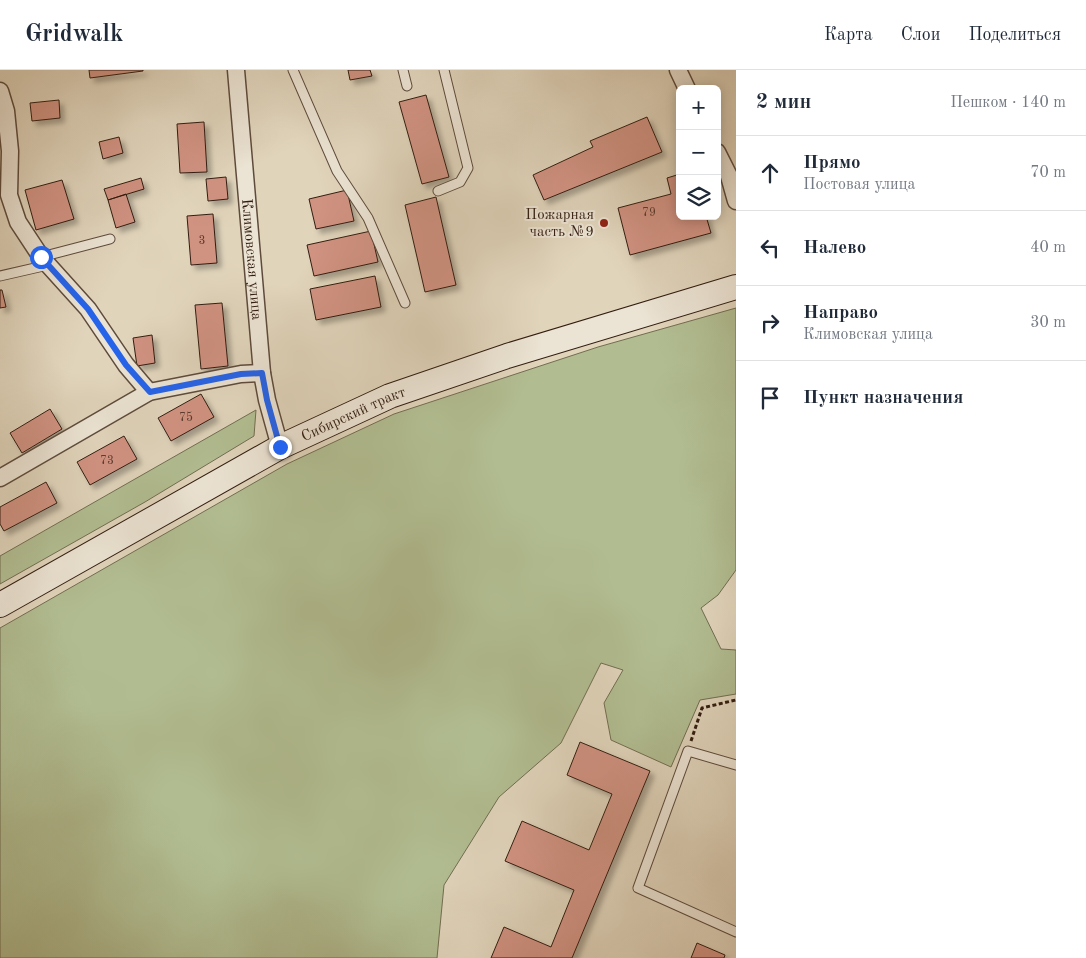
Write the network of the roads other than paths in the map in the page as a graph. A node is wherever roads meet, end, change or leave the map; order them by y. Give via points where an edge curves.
1 (236, 70) edge
2 (293, 70) edge
3 (403, 70) edge
4 (444, 70) edge
5 (678, 70) edge
6 (685, 85) edge
7 (407, 86) dead end
8 (0, 91) edge
9 (721, 160) edge
10 (438, 191) dead end
11 (736, 200) edge
12 (6, 201) edge
13 (110, 240) dead end
14 (44, 261) junction
15 (0, 276) edge
16 (736, 287) edge
17 (404, 303) dead end
18 (262, 373) junction
19 (150, 392) junction
20 (280, 447) junction
21 (0, 478) edge
22 (0, 604) edge
23 (736, 765) edge
24 (736, 932) edge

1 - 18 street, Климовская улица
2 - 17 lane via 337,171 368,218
3 - 7 lane
4 - 10 lane via 468,168 460,182
5 - 6 street
8 - 12 street via 6,111
9 - 11 street
12 - 14 street
13 - 14 lane
14 - 15 lane
14 - 19 street via 99,323 126,365
16 - 20 main road, Сибирский тракт via 507,356 390,396
18 - 19 street via 241,374
18 - 20 street, Климовская улица
19 - 21 street
20 - 22 main road, Сибирский тракт
23 - 24 lane via 688,751 638,888

